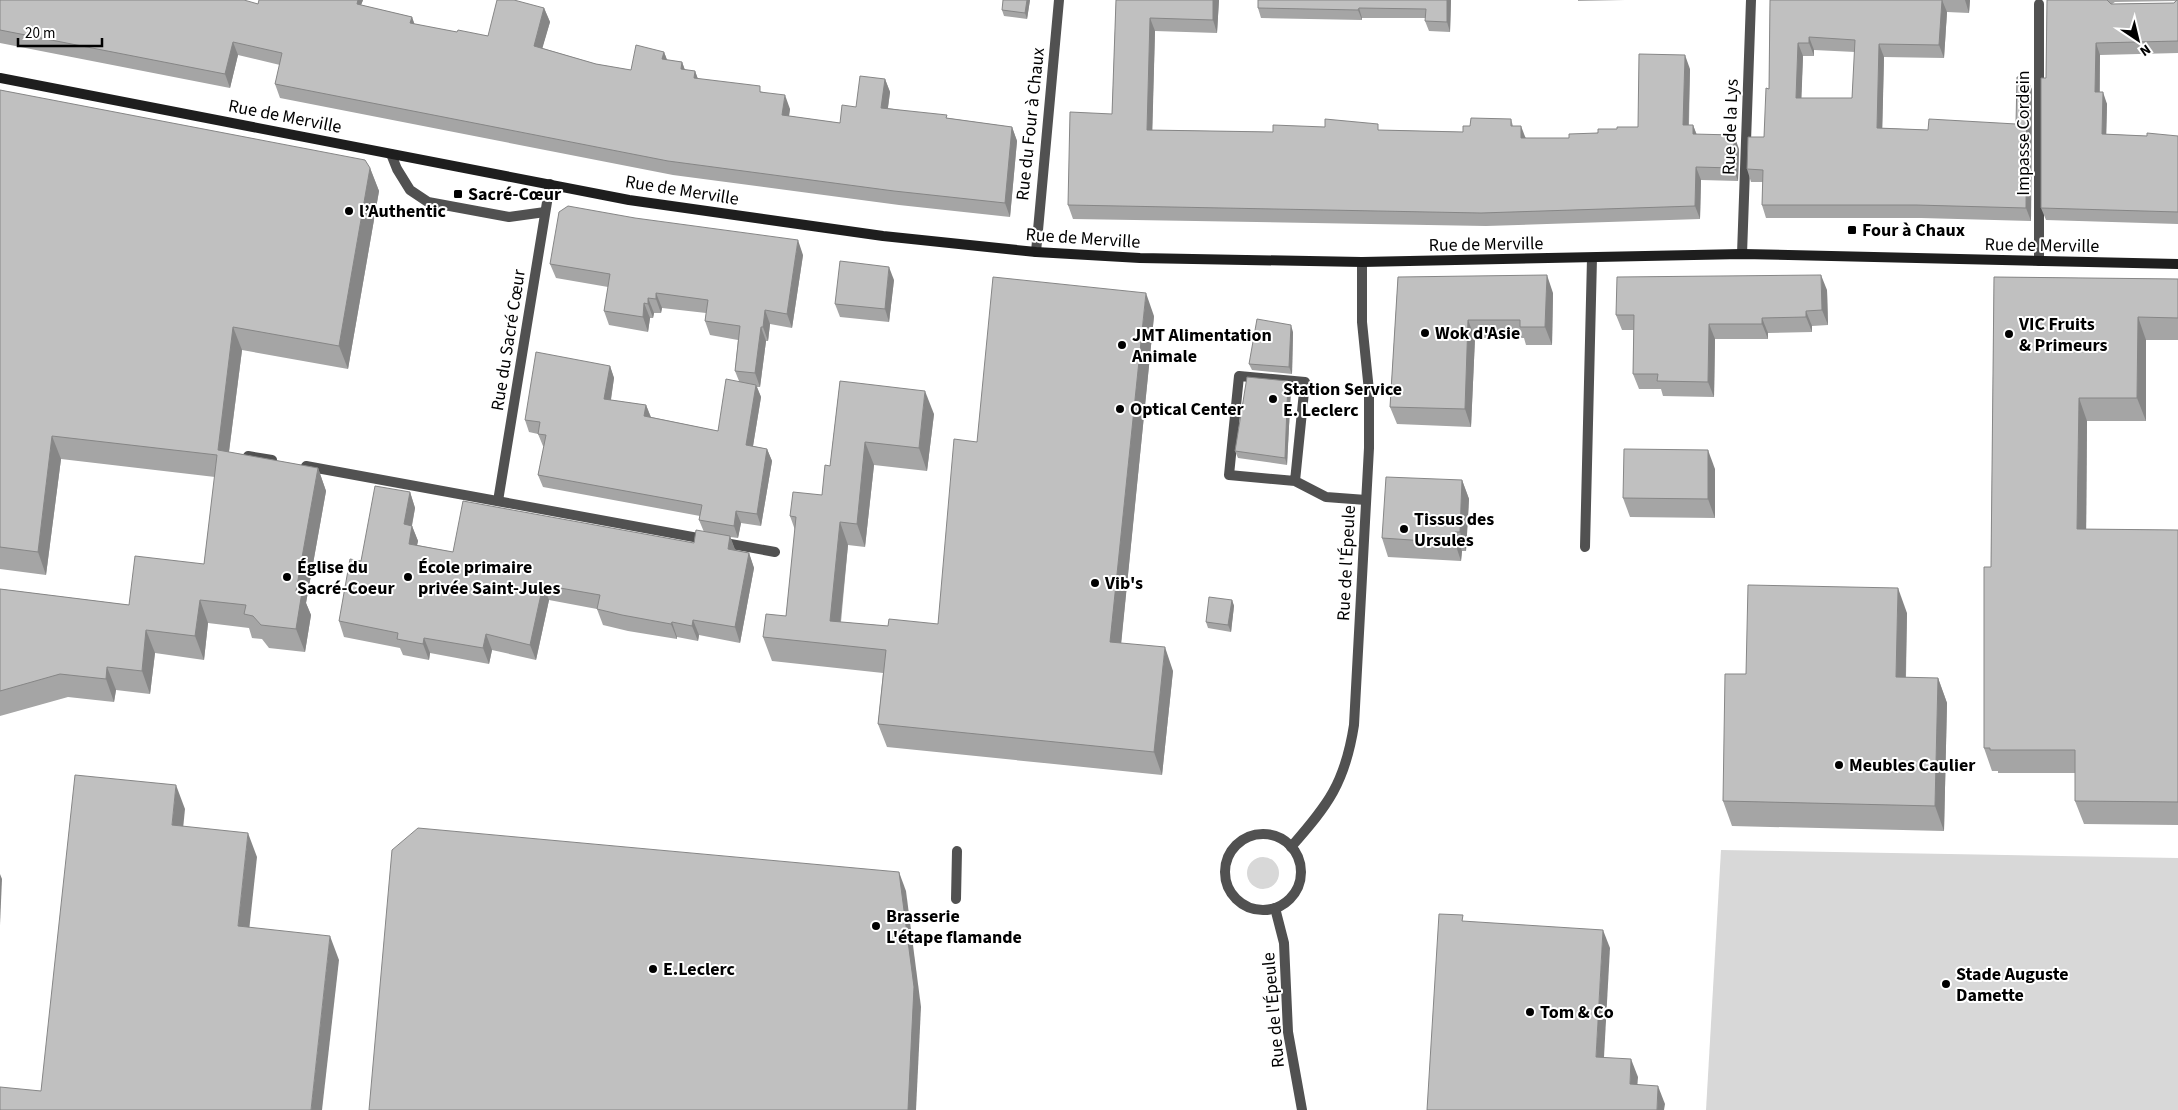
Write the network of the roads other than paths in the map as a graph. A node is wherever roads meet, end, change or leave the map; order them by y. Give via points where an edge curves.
1 (1059, 0) edge
2 (1751, 0) edge
3 (2039, 4) dead end
4 (0, 78) edge
5 (391, 154) junction
6 (550, 184) junction
7 (545, 212) junction
8 (1036, 252) junction
9 (1742, 254) junction
10 (1592, 258) junction
11 (2039, 261) junction
12 (1362, 262) junction
13 (2178, 264) edge
14 (248, 456) edge
15 (1295, 481) junction
16 (1366, 500) junction
17 (498, 501) junction
18 (1584, 547) dead end
19 (775, 552) dead end
20 (1291, 847) junction
21 (958, 851) dead end
22 (956, 899) dead end
23 (1275, 908) junction
24 (1302, 1110) edge

1 - 8 street, Rue du Four à Chaux
2 - 9 street, Rue de la Lys
3 - 11 street, Impasse Cordein
4 - 5 street, Rue de Merville
5 - 6 street, Rue de Merville
5 - 7 street via 402,180 428,202 509,217
6 - 7 street, Rue du Sacré Cœur
6 - 8 street, Rue de Merville via 629,200 848,231
7 - 17 street, Rue du Sacré Cœur
8 - 12 street, Rue de Merville via 1148,259
9 - 10 street, Rue de Merville
9 - 11 street, Rue de Merville
10 - 12 street, Rue de Merville
10 - 18 street
11 - 13 street, Rue de Merville
12 - 16 street, Rue de l'Épeule via 1362,322 1369,421
14 - 17 street
15 - 15 street via 1229,475 1239,376 1305,382
15 - 16 street via 1326,497
16 - 20 street, Rue de l'Épeule via 1355,708 1349,756 1326,806
17 - 19 street
20 - 23 street via 1298,858 1300,877 1294,894
20 - 23 street via 1274,836 1255,835 1238,844 1227,860 1226,879 1234,897 1256,909
21 - 22 street
23 - 24 street, Rue de l'Épeule via 1284,943 1287,1025

